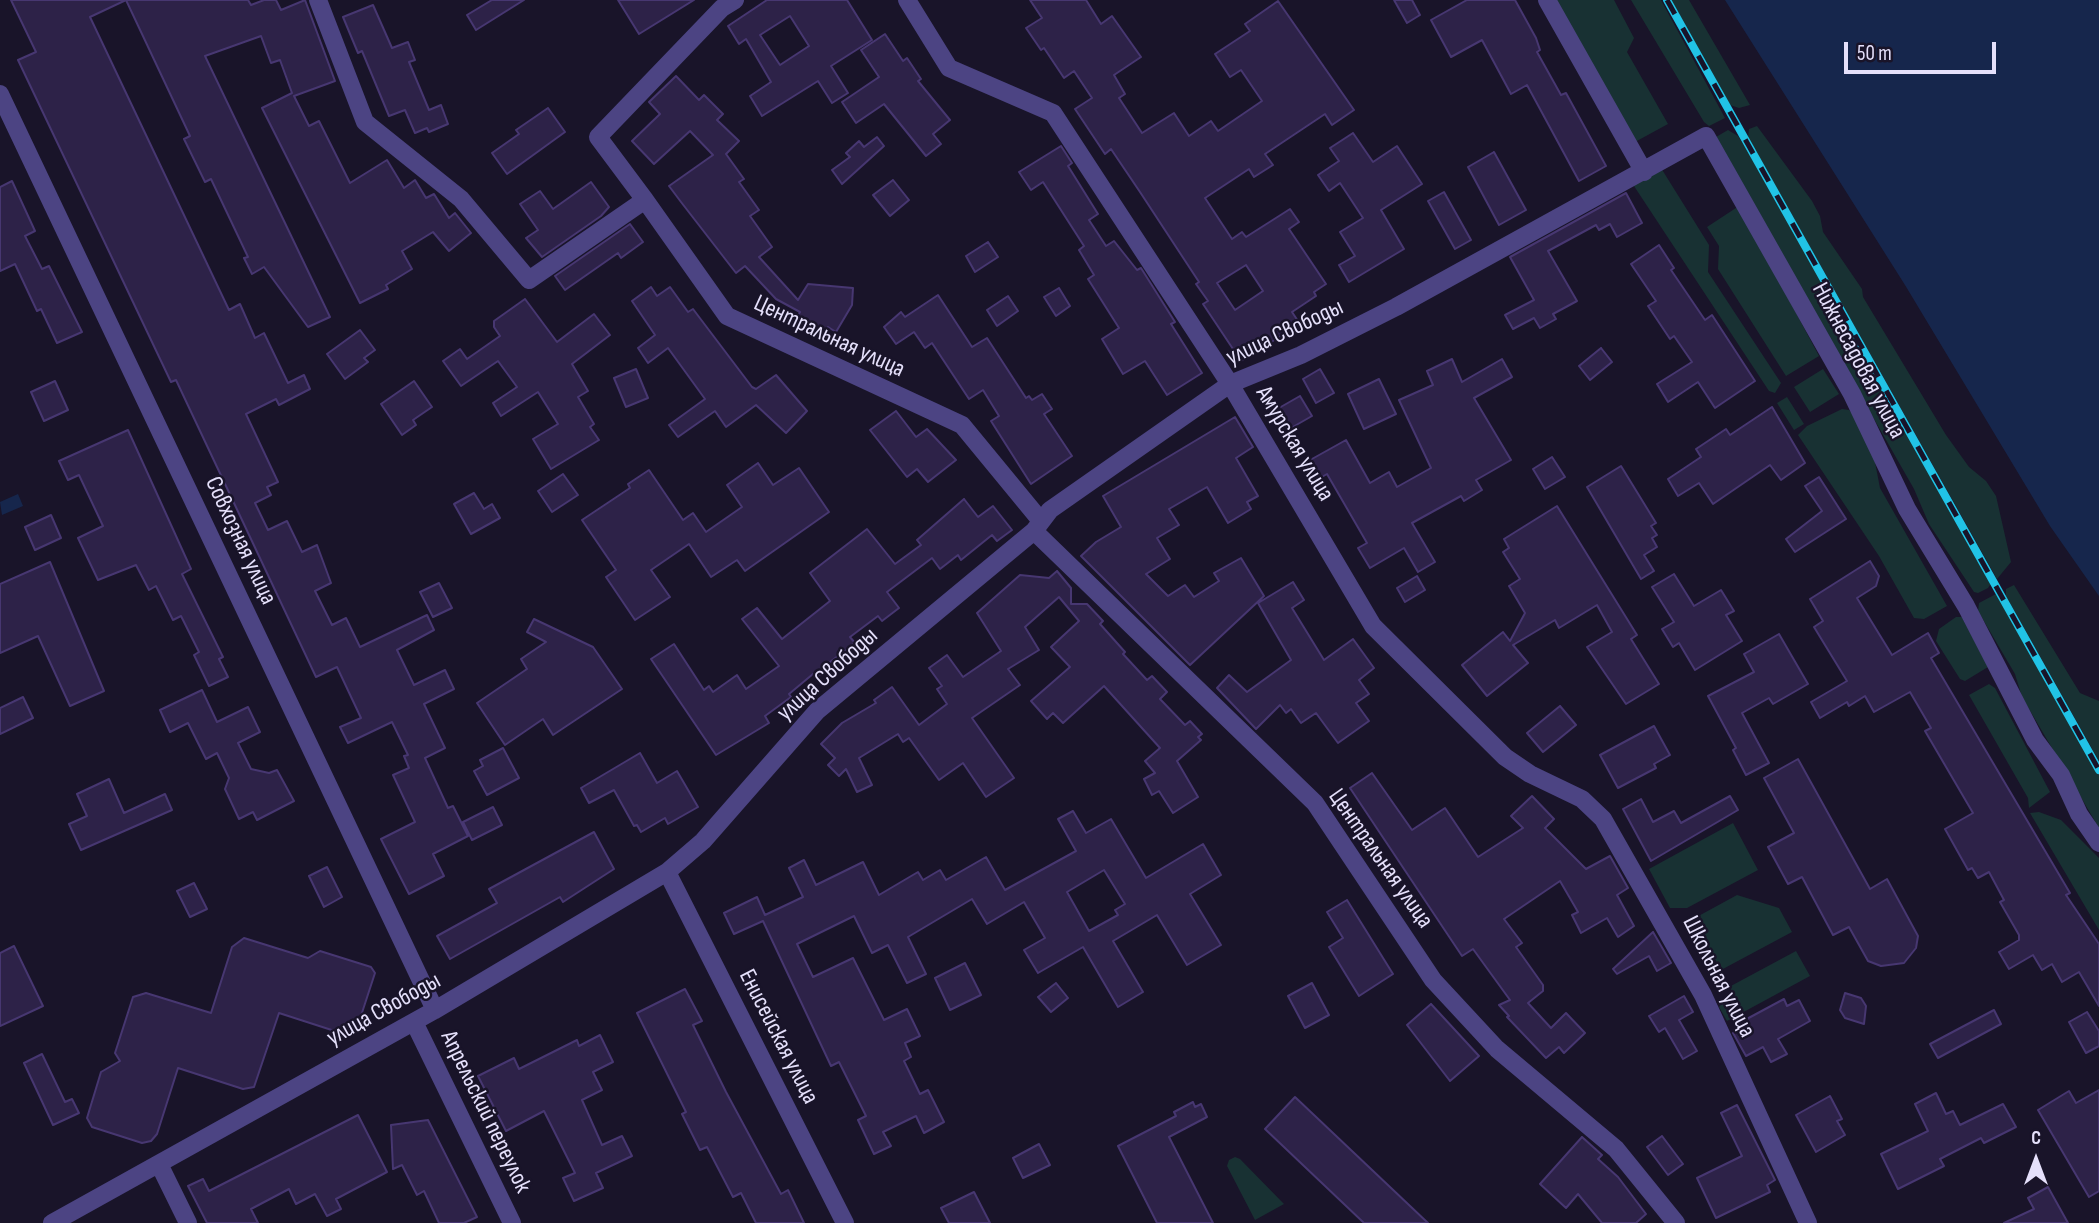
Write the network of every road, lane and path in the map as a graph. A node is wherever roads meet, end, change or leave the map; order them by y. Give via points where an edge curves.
1 (318, 0) edge
2 (735, 0) edge
3 (907, 0) edge
4 (1547, 0) edge
5 (0, 94) edge
6 (1644, 172) junction
7 (645, 200) junction
8 (1230, 384) junction
9 (1038, 526) junction
10 (1548, 782) joint
11 (2099, 843) edge
12 (667, 872) junction
13 (435, 1010) junction
14 (414, 1022) junction
15 (159, 1164) junction
16 (52, 1223) edge
17 (188, 1223) edge
18 (512, 1223) edge
19 (845, 1223) edge
20 (1676, 1223) edge
21 (1808, 1223) edge

1 - 7 street via 365,122 461,199 529,280
2 - 7 street, Центральная улица via 722,8 598,137
3 - 8 street, Амурская улица via 949,68 1053,113
4 - 6 street
5 - 13 street, Совхозная улица
6 - 8 street, улица Свободы via 1384,313
6 - 11 street, Нижнесадовая улица via 1706,136 1852,394 1907,509 1966,606 2035,740 2061,775
7 - 9 street, Центральная улица via 727,316 962,425
8 - 9 street, улица Свободы via 1050,510
8 - 10 street, Амурская улица via 1373,626 1505,757
9 - 12 street, улица Свободы via 817,711 703,841
9 - 20 street, Центральная улица via 1315,803 1433,981 1497,1049 1616,1149
10 - 21 street, Школьная улица via 1582,799 1614,834 1703,995
12 - 13 street, улица Свободы
12 - 19 street, Енисейская улица
13 - 14 street, улица Свободы
14 - 15 street, улица Свободы
14 - 18 street, Апрельский переулок
15 - 16 street, улица Свободы
15 - 17 street

